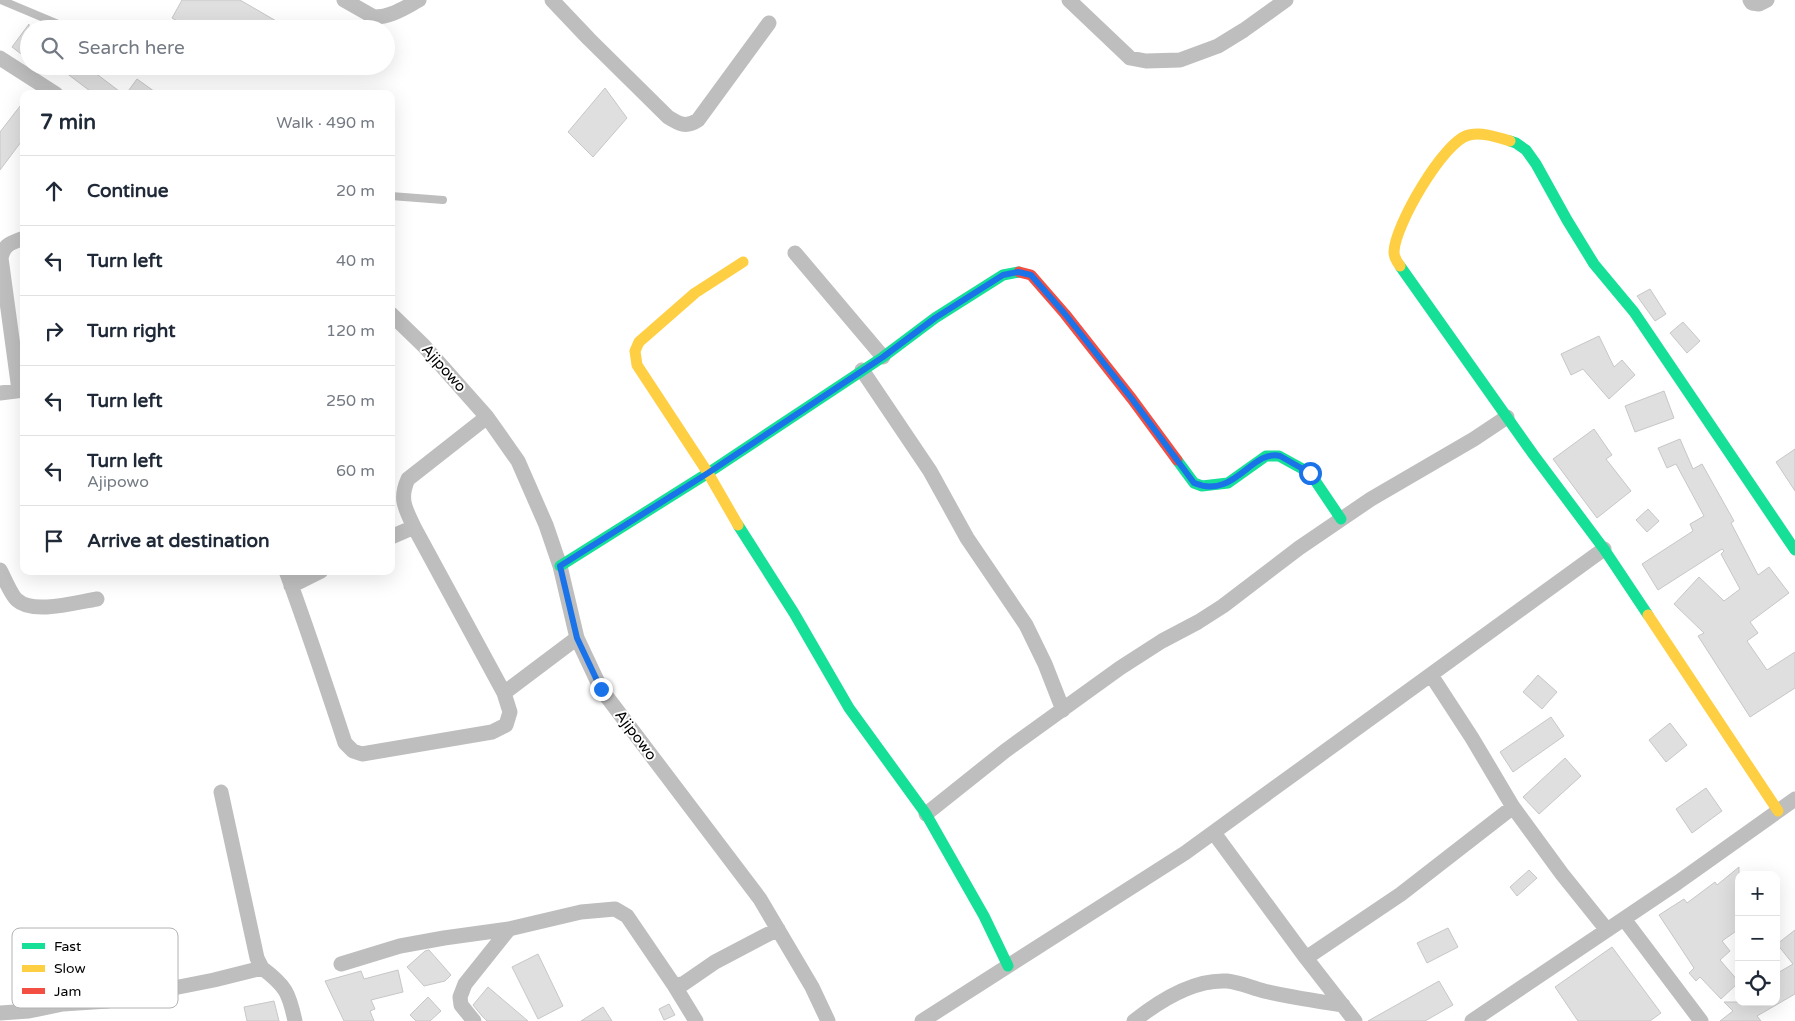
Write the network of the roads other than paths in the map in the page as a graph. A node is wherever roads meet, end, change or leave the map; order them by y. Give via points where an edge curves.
1 (1, 0) edge
2 (344, 0) edge
3 (419, 0) edge
4 (552, 0) edge
5 (1069, 0) edge
6 (1286, 0) edge
7 (1750, 0) edge
8 (1767, 0) edge
9 (49, 20) edge
10 (769, 23) dead end
11 (0, 58) edge
12 (20, 71) edge
13 (26, 75) edge
14 (50, 90) edge
15 (395, 196) edge
16 (443, 200) dead end
17 (20, 240) edge
18 (795, 253) dead end
19 (743, 262) dead end
20 (395, 318) edge
21 (883, 357) junction
22 (862, 370) junction
23 (20, 383) edge
24 (20, 390) edge
25 (0, 392) edge
26 (487, 416) junction
27 (1507, 417) junction
28 (708, 473) junction
29 (1341, 519) junction
30 (414, 527) junction
31 (395, 535) edge
32 (1604, 549) junction
33 (1795, 550) edge
34 (560, 566) junction
35 (0, 570) edge
36 (287, 575) edge
37 (313, 575) edge
38 (291, 586) junction
39 (97, 599) dead end
40 (577, 638) junction
41 (1431, 675) junction
42 (504, 693) junction
43 (1063, 710) junction
44 (221, 792) dead end
45 (1795, 799) edge
46 (1513, 807) junction
47 (1778, 812) junction
48 (926, 814) junction
49 (1214, 833) junction
50 (1624, 919) junction
51 (509, 929) junction
52 (778, 929) junction
53 (1607, 930) junction
54 (1306, 958) junction
55 (341, 964) dead end
56 (1008, 966) junction
57 (262, 968) junction
58 (674, 985) junction
59 (178, 987) edge
60 (1343, 1005) junction
61 (44, 1008) edge
62 (0, 1013) edge
63 (926, 1019) edge
64 (295, 1021) edge
65 (474, 1021) edge
66 (696, 1021) edge
67 (828, 1021) edge
68 (944, 1021) edge
69 (1134, 1021) edge
70 (1355, 1021) edge
71 (1472, 1021) edge
72 (1701, 1021) edge

1 - 9 lane
2 - 3 street via 374,17 380,17 389,16
4 - 10 street via 668,118 681,125 691,125 698,120
5 - 6 street via 1130,58 1146,61 1180,60 1218,46
7 - 8 street via 1759,4
11 - 12 street
13 - 14 street
15 - 16 lane
17 - 23 street via 3,249 1,258
18 - 21 street
19 - 28 street via 695,293 639,342 635,351 636,365
20 - 26 street, Ajipowo
21 - 22 street
21 - 29 street via 935,318 1003,275 1018,272 1031,275 1132,399 1194,483 1202,486 1228,483 1266,456 1280,456 1310,473
22 - 28 street
22 - 43 street via 930,471 966,538 1026,625
24 - 25 street
26 - 30 street via 408,479 403,490 403,503
26 - 34 street, Ajipowo via 518,461
27 - 29 street
27 - 32 street
27 - 33 street via 1394,253 1412,202 1437,165 1467,135 1486,134 1516,143 1526,150 1594,264 1634,312
28 - 34 street
28 - 48 street via 849,708
29 - 43 street via 1223,606 1134,659
30 - 31 street
30 - 42 street
32 - 41 street
32 - 47 street
34 - 40 street, Ajipowo
35 - 39 street via 16,600 27,606 40,608
36 - 38 street
37 - 38 street
38 - 42 street via 344,743 353,751 362,754 492,732 506,725 510,712
40 - 42 street
40 - 52 street, Ajipowo via 601,689 760,899
41 - 46 street
41 - 49 street
43 - 48 street
44 - 57 street via 257,958
45 - 47 street
46 - 53 street
46 - 54 street via 1401,894
47 - 50 street
48 - 56 street via 984,916
49 - 54 street
49 - 56 street
50 - 53 street
50 - 72 street
51 - 55 street via 400,946
51 - 58 street via 556,917 615,909 627,916
51 - 65 street via 464,984 461,1005
52 - 58 street via 715,962 682,984
52 - 67 street, Ajipowo
53 - 71 street
54 - 60 street
56 - 63 street
57 - 59 street
57 - 64 street via 282,984
58 - 66 street
60 - 69 street via 1228,981 1214,982 1167,997
60 - 70 street
61 - 62 street
63 - 68 street

